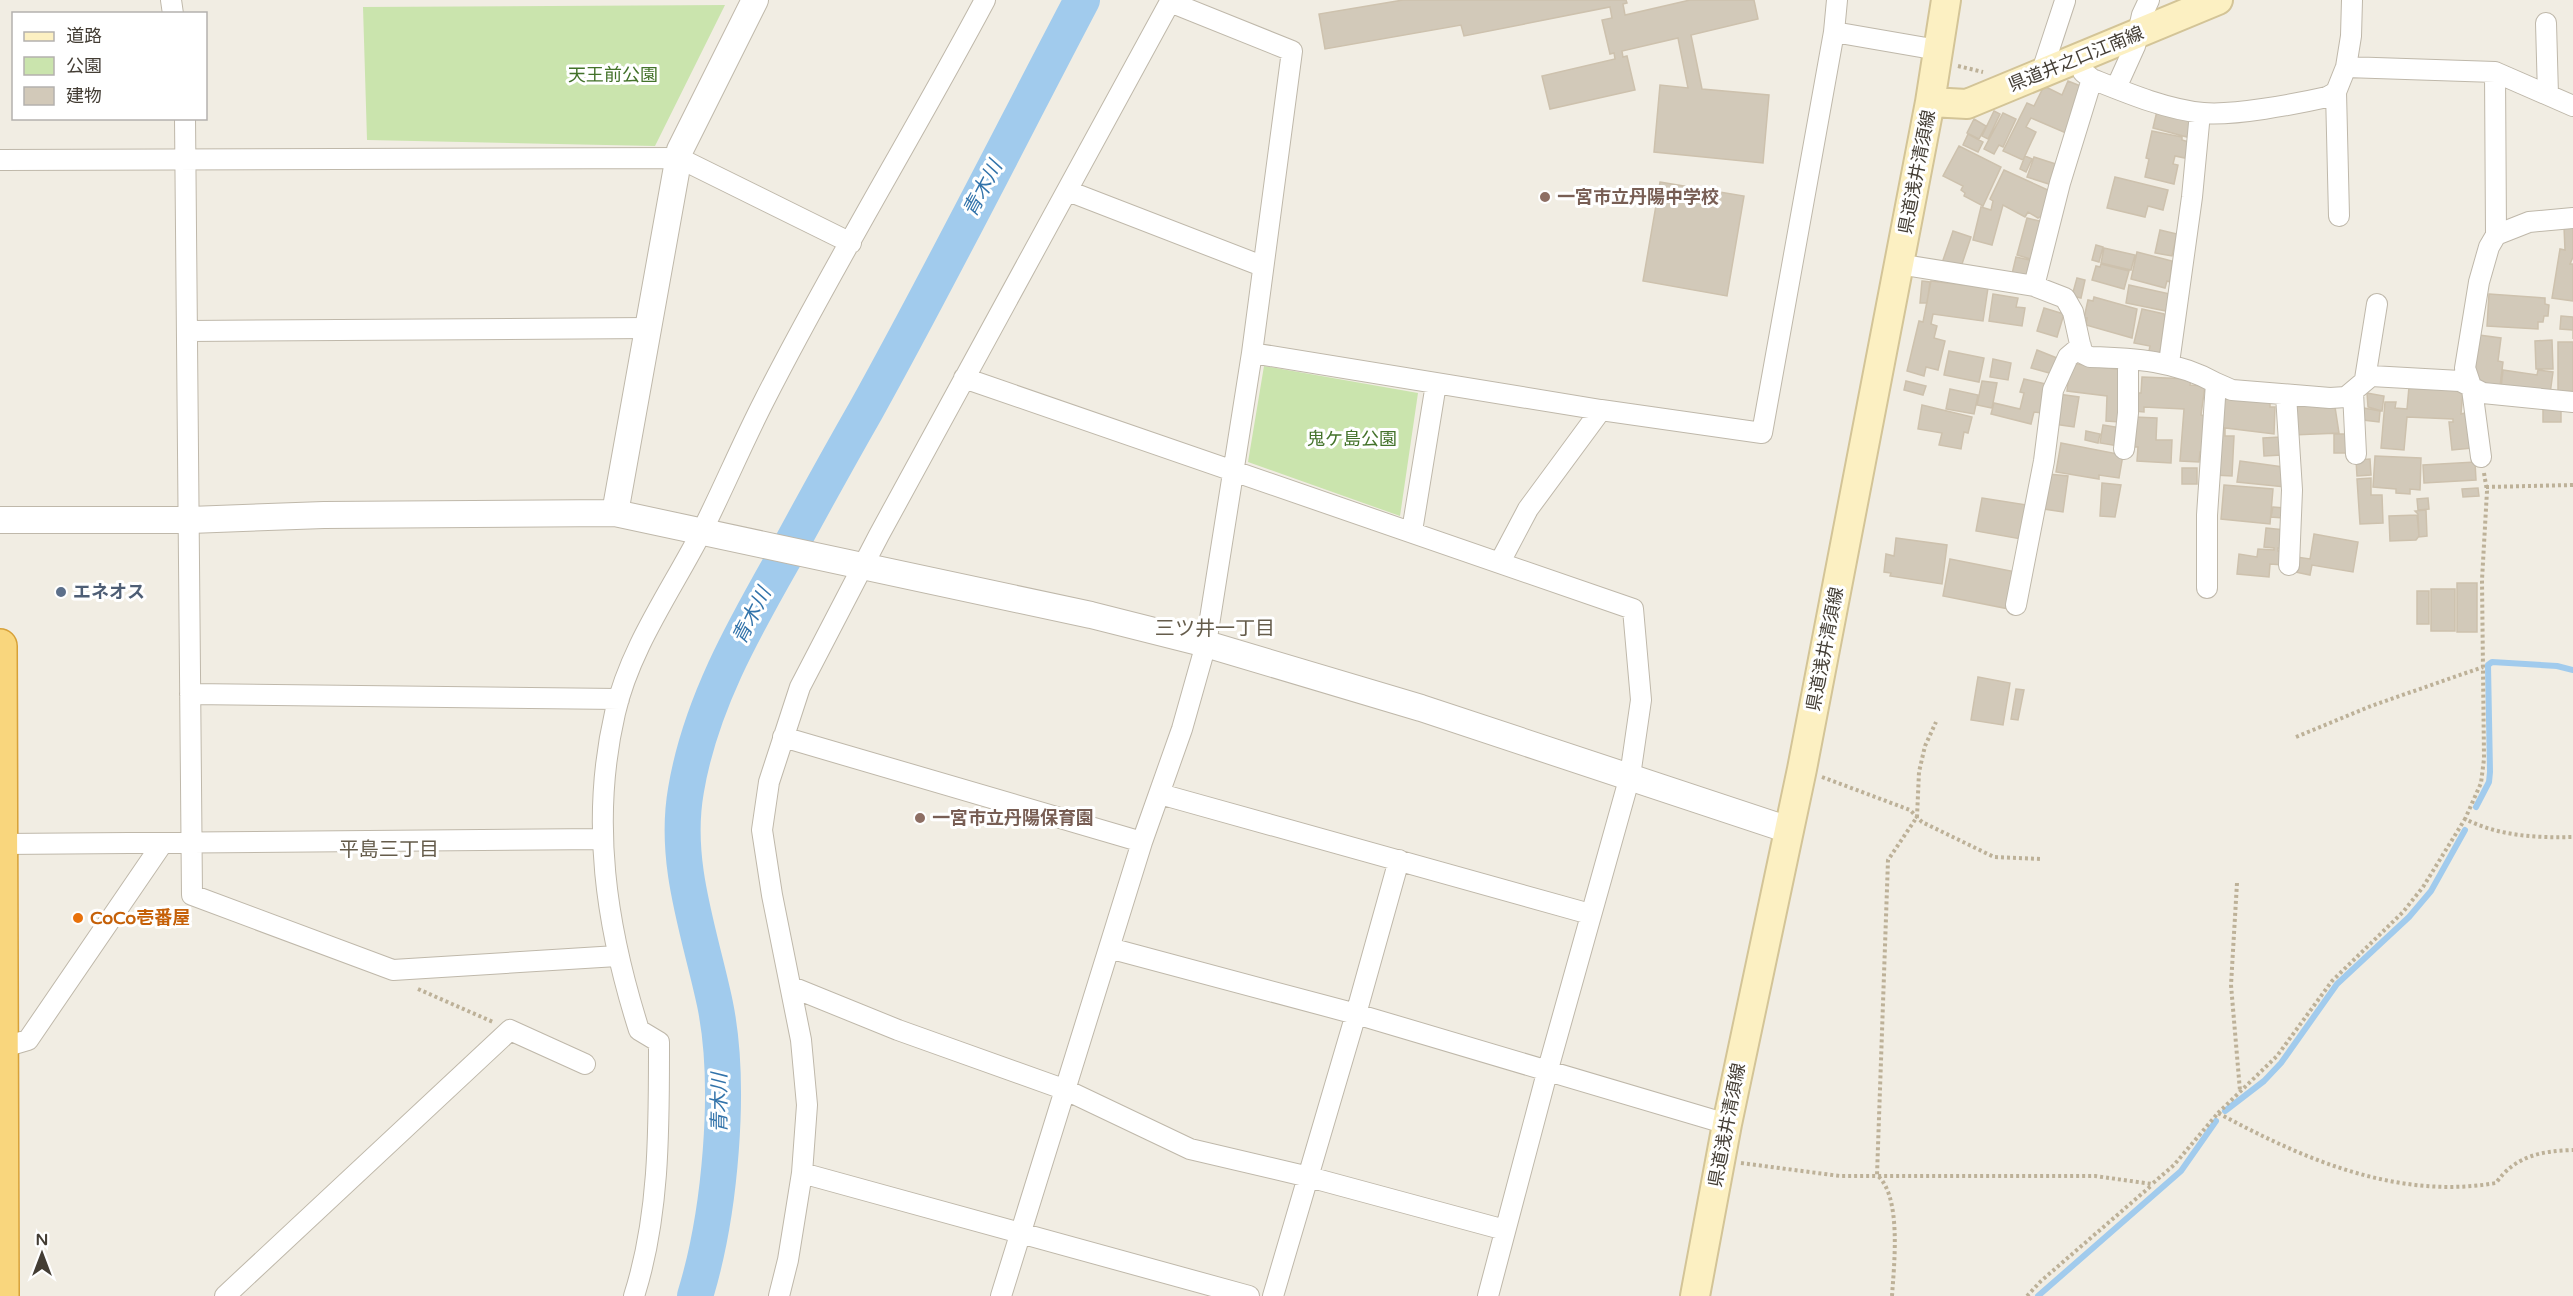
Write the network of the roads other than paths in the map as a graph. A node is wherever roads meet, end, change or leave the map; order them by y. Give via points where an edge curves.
1 (755, 0) edge
2 (985, 0) edge
3 (1837, 0) edge
4 (1946, 0) edge
5 (2149, 0) edge
6 (2218, 0) edge
7 (2352, 0) edge
8 (1171, 1) edge
9 (2065, 1) edge
10 (2546, 23) dead end
11 (1834, 32) junction
12 (2136, 34) junction
13 (1937, 56) junction
14 (2068, 63) junction
15 (2346, 67) junction
16 (2495, 72) junction
17 (2028, 79) junction
18 (2092, 79) junction
19 (2116, 88) junction
20 (2336, 92) junction
21 (2547, 95) junction
22 (1930, 102) junction
23 (2573, 106) edge
24 (2200, 112) junction
25 (185, 120) edge
26 (679, 158) junction
27 (0, 160) edge
28 (187, 161) junction
29 (1068, 191) junction
30 (2339, 216) dead end
31 (2573, 218) edge
32 (2496, 235) junction
33 (851, 243) junction
34 (1898, 264) junction
35 (1262, 266) junction
36 (2034, 286) junction
37 (2377, 304) dead end
38 (648, 328) junction
39 (188, 331) junction
40 (2081, 346) junction
41 (1252, 353) junction
42 (2128, 361) junction
43 (2169, 363) junction
44 (964, 378) junction
45 (2216, 383) junction
46 (1437, 384) junction
47 (2359, 385) junction
48 (2472, 388) junction
49 (2286, 395) junction
50 (2573, 402) edge
51 (1601, 410) junction
52 (2124, 449) dead end
53 (2356, 454) dead end
54 (2481, 458) road end
55 (1234, 470) junction
56 (615, 513) junction
57 (0, 520) edge
58 (190, 520) junction
59 (1412, 531) junction
60 (710, 532) junction
61 (1500, 562) junction
62 (851, 564) junction
63 (2289, 565) dead end
64 (2207, 588) dead end
65 (2016, 605) dead end
66 (1206, 644) junction
67 (0, 646) edge
68 (190, 694) junction
69 (619, 699) junction
70 (783, 737) junction
71 (1630, 776) junction
72 (1160, 794) junction
73 (1789, 830) junction
74 (603, 839) junction
75 (1142, 842) junction
76 (2, 844) junction
77 (162, 844) junction
78 (192, 844) junction
79 (1399, 860) junction
80 (1590, 914) junction
81 (1109, 948) junction
82 (617, 956) junction
83 (792, 987) junction
84 (1356, 1014) junction
85 (1, 1048) edge
86 (585, 1064) dead end
87 (1548, 1069) junction
88 (1065, 1090) junction
89 (1727, 1124) junction
90 (802, 1173) junction
91 (1309, 1177) junction
92 (1505, 1230) junction
93 (1022, 1234) junction
94 (2, 1296) edge
95 (225, 1296) edge
96 (634, 1296) edge
97 (780, 1296) edge
98 (1001, 1296) edge
99 (1249, 1296) edge
100 (1273, 1296) edge
101 (1488, 1296) edge
102 (1695, 1296) edge

1 - 26 street
2 - 33 street
3 - 11 street
4 - 13 main road, 県道浅井清須線
5 - 12 street
6 - 12 main road, 県道井之口江南線
7 - 15 street
8 - 29 street
8 - 35 street via 1292,51
9 - 17 street
10 - 21 street
11 - 13 street
11 - 51 street via 1762,433
12 - 14 main road, 県道井之口江南線
12 - 19 street via 2135,46
13 - 22 main road, 県道浅井清須線
14 - 17 main road, 県道井之口江南線
14 - 18 street
15 - 16 street
15 - 20 street
16 - 21 street
16 - 32 street
17 - 22 main road, 県道井之口江南線 via 1967,104
18 - 19 street
18 - 36 street
19 - 24 street
20 - 24 street via 2313,100 2219,114
20 - 30 street
21 - 23 street
22 - 34 main road, 県道浅井清須線
24 - 43 street via 2193,197
25 - 28 street
26 - 28 street
26 - 33 street
26 - 38 street
27 - 28 street
28 - 39 street
29 - 35 street
29 - 44 street
31 - 32 street via 2529,222
32 - 48 street via 2479,282 2468,348 2465,368
33 - 60 street via 764,400
34 - 36 street
34 - 73 main road, 県道浅井清須線
35 - 41 street
36 - 40 street via 2065,298 2073,312
37 - 47 street
38 - 39 street
38 - 56 street
39 - 58 street
40 - 42 street via 2082,353 2090,357
40 - 65 street via 2068,357 2053,390 2042,472
41 - 46 street
41 - 55 street
42 - 43 street
42 - 52 street
43 - 45 street
44 - 55 street
44 - 62 street
45 - 49 street via 2232,390
45 - 64 street via 2207,514
46 - 51 street
46 - 59 street
47 - 48 street via 2371,376 2460,381
47 - 49 street via 2346,397
47 - 53 street
48 - 50 street via 2483,393
48 - 54 street
49 - 63 street via 2292,490
51 - 61 street via 1528,509
55 - 59 street
55 - 66 street
56 - 58 street
56 - 60 street
57 - 58 street
58 - 68 street
59 - 61 street
60 - 62 street
60 - 69 street via 661,605
61 - 71 street via 1632,609 1641,700
62 - 66 street via 1091,615
62 - 70 street
66 - 71 street
66 - 72 street
67 - 76 highway
68 - 69 street
68 - 78 street
69 - 74 street via 602,798
70 - 75 street
70 - 83 street via 769,782 762,830
71 - 73 street
71 - 80 street
72 - 75 street
72 - 79 street
73 - 89 main road, 県道浅井清須線
74 - 78 street
74 - 82 street
75 - 81 street
76 - 77 street
76 - 85 highway
77 - 78 street
77 - 85 street via 28,1040
78 - 82 street via 192,895 393,970
79 - 80 street
79 - 84 street
80 - 87 street
81 - 84 street
81 - 88 street
82 - 96 street via 639,1030 659,1042 651,1222
83 - 88 street
83 - 90 street via 807,1105
84 - 87 street
84 - 91 street
85 - 94 highway
86 - 95 street via 510,1030
87 - 89 street
87 - 92 street
88 - 91 street via 1190,1149
88 - 93 street
89 - 102 main road, 県道浅井清須線
90 - 93 street
90 - 97 street
91 - 92 street
91 - 100 street
92 - 101 street
93 - 98 street
93 - 99 street

